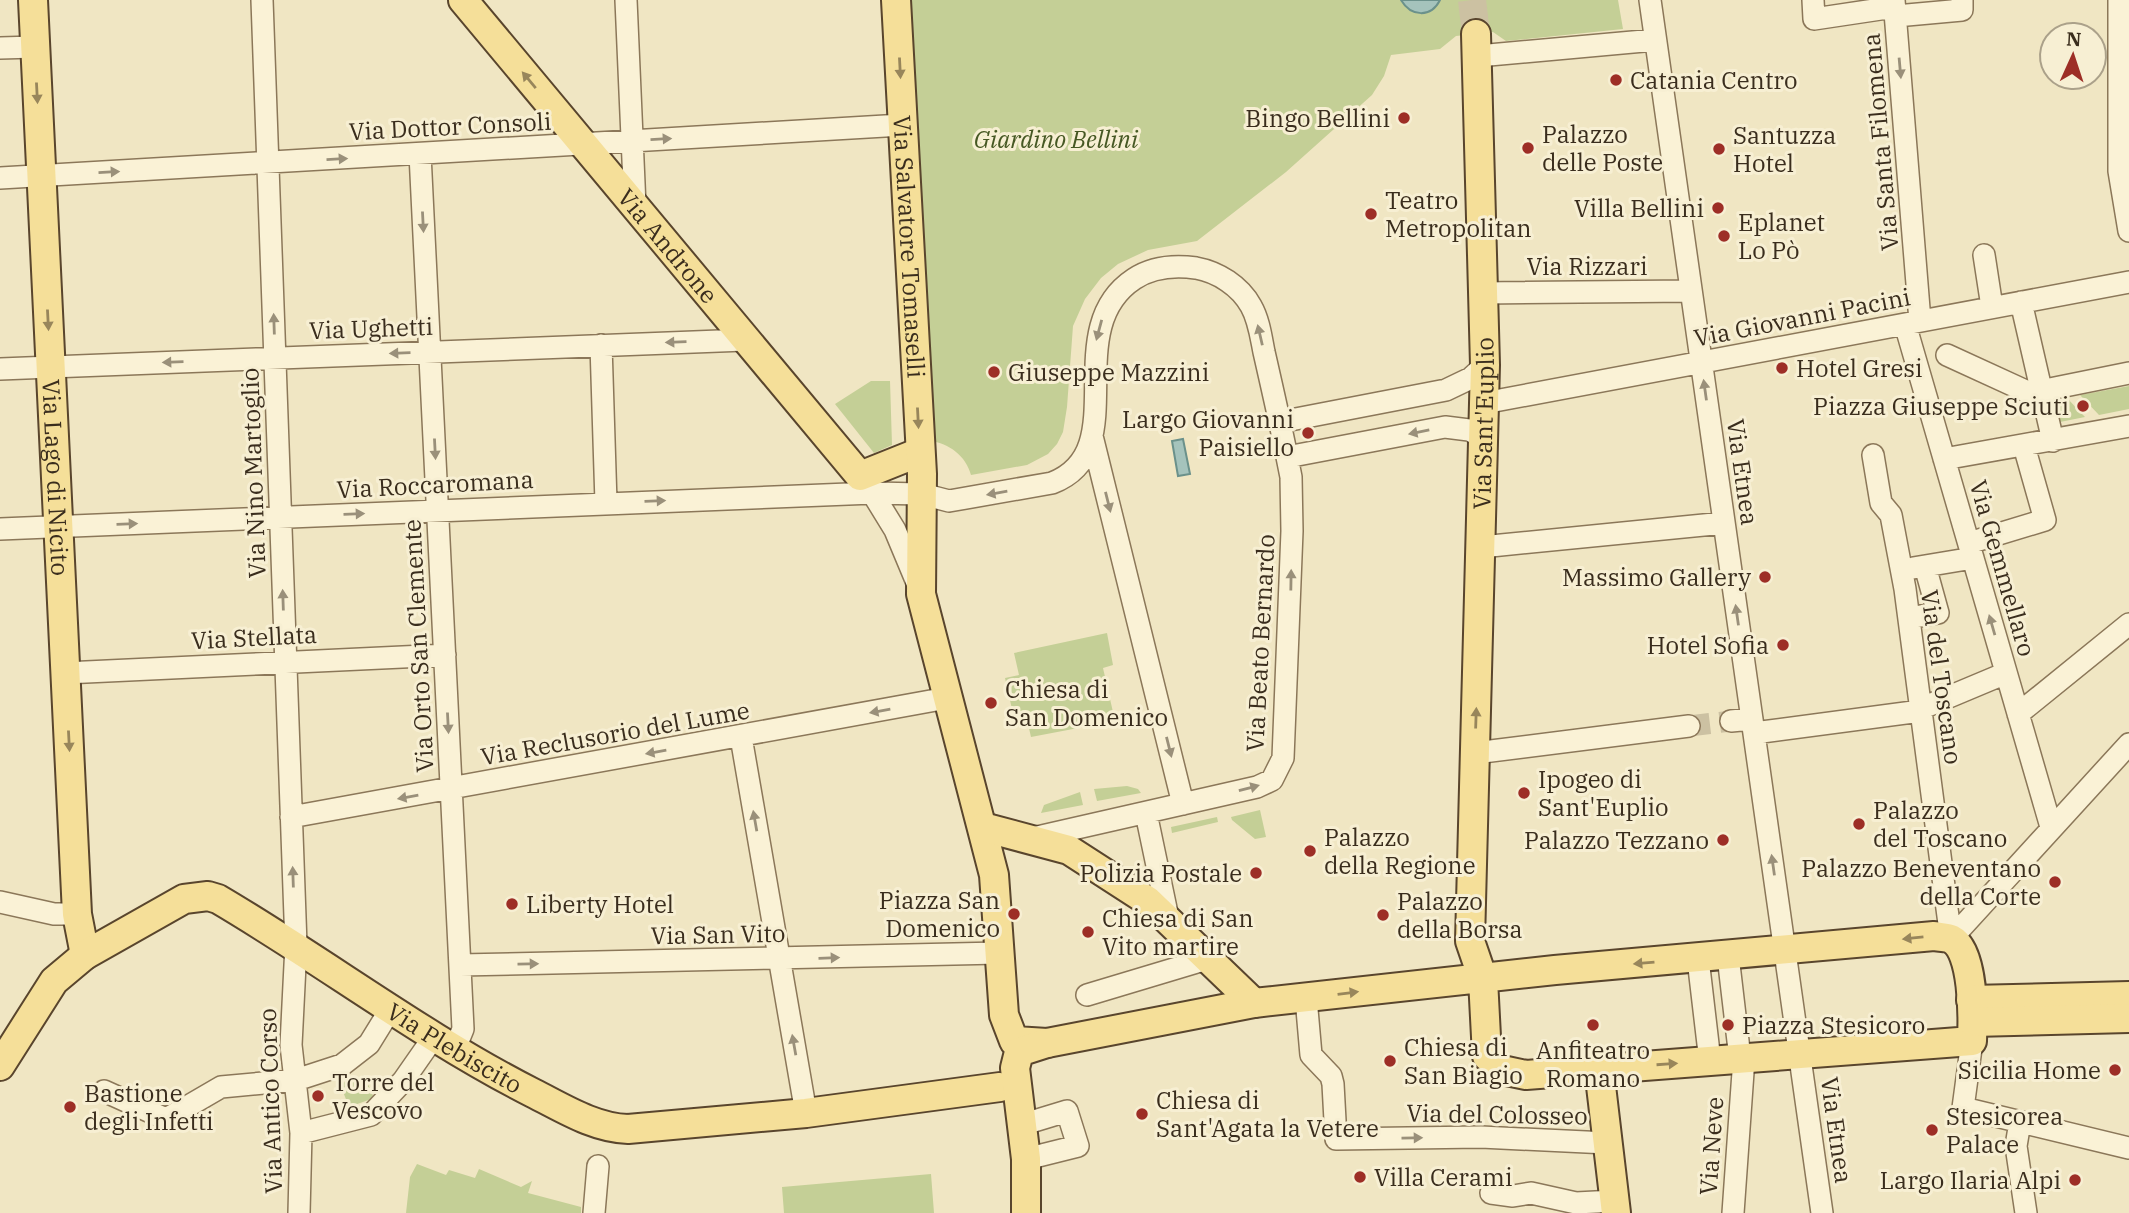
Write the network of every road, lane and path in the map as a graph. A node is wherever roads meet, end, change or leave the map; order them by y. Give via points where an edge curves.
1 (33, 0) edge
2 (262, 0) edge
3 (463, 0) edge
4 (626, 0) edge
5 (896, 0) edge
6 (1650, 0) edge
7 (1813, 0) edge
8 (2119, 0) edge
9 (1962, 5) edge
10 (1895, 8) edge
11 (1655, 40) junction
12 (1477, 45) joint
13 (35, 47) junction
14 (0, 48) edge
15 (902, 125) junction
16 (632, 141) junction
17 (583, 144) junction
18 (420, 154) junction
19 (268, 163) junction
20 (41, 176) junction
21 (0, 178) edge
22 (635, 206) junction
23 (2129, 231) edge
24 (1984, 255) dead end
25 (2129, 282) edge
26 (1691, 291) junction
27 (1483, 293) junction
28 (2021, 302) junction
29 (1992, 307) junction
30 (1913, 322) junction
31 (745, 340) junction
32 (601, 345) junction
33 (430, 352) junction
34 (275, 358) junction
35 (1915, 358) junction
36 (1701, 362) junction
37 (1485, 365) junction
38 (51, 367) junction
39 (0, 369) edge
40 (2129, 373) edge
41 (2039, 393) junction
42 (1484, 403) junction
43 (1278, 411) junction
44 (2129, 426) edge
45 (1092, 436) junction
46 (1484, 438) junction
47 (2050, 441) junction
48 (2024, 446) junction
49 (920, 452) junction
50 (1873, 455) dead end
51 (1944, 459) junction
52 (1289, 466) junction
53 (867, 485) junction
54 (606, 503) junction
55 (922, 504) junction
56 (438, 510) junction
57 (281, 517) junction
58 (1724, 523) junction
59 (58, 527) junction
60 (0, 529) edge
61 (1481, 547) junction
62 (1971, 550) junction
63 (1925, 566) junction
64 (1901, 570) junction
65 (921, 594) junction
66 (1909, 618) junction
67 (2129, 624) edge
68 (445, 655) junction
69 (286, 662) junction
70 (65, 673) junction
71 (2006, 673) junction
72 (947, 698) junction
73 (1920, 709) junction
74 (2018, 714) junction
75 (1746, 724) junction
76 (1689, 726) tunnel mouth
77 (741, 737) junction
78 (2129, 744) edge
79 (1475, 753) junction
80 (452, 789) junction
81 (1163, 809) junction
82 (291, 817) junction
83 (983, 827) junction
84 (2051, 827) junction
85 (1033, 838) junction
86 (0, 902) edge
87 (77, 914) junction
88 (1168, 918) junction
89 (1950, 928) junction
90 (296, 945) junction
91 (1785, 951) junction
92 (989, 953) junction
93 (85, 955) junction
94 (1728, 956) junction
95 (1698, 958) junction
96 (779, 959) junction
97 (1207, 959) junction
98 (460, 965) junction
99 (1483, 979) junction
100 (1087, 995) dead end
101 (2129, 996) edge
102 (1306, 998) junction
103 (1254, 1003) junction
104 (390, 1010) junction
105 (1004, 1015) junction
106 (2129, 1018) edge
107 (1972, 1021) junction
108 (1047, 1043) junction
109 (444, 1044) junction
110 (1799, 1054) junction
111 (1710, 1061) junction
112 (0, 1066) edge
113 (1742, 1066) junction
114 (1600, 1077) junction
115 (296, 1080) junction
116 (1000, 1087) junction
117 (104, 1091) dead end
118 (806, 1113) junction
119 (2020, 1122) junction
120 (1021, 1125) junction
121 (301, 1133) junction
122 (1607, 1143) junction
123 (2129, 1147) edge
124 (1026, 1159) junction
125 (598, 1166) dead end
126 (1492, 1194) dead end
127 (1615, 1207) edge
128 (299, 1213) edge
129 (594, 1213) edge
130 (1013, 1213) edge
131 (1027, 1213) edge
132 (1732, 1213) edge
133 (1822, 1213) edge
134 (2026, 1213) edge

1 - 13 main road, Via Lago di Nicito
2 - 19 street, Via Nino Martoglio
17 -> 3 main road, Via Androne
4 - 16 street
5 -> 15 main road, Via Salvatore Tomaselli
6 - 11 street, Via Etnea
7 - 10 street via 1814,19
8 - 23 street via 2119,171
9 - 10 street
10 -> 30 street, Via Santa Filomena
11 - 12 street
11 - 26 street, Via Etnea
12 - 27 main road, Via Sant'Euplio
13 - 14 street
13 -> 20 main road, Via Lago di Nicito
16 -> 15 street, Via Dottor Consoli
15 -> 49 main road, Via Salvatore Tomaselli
16 - 17 street, Via Dottor Consoli
16 - 22 street
17 - 18 street, Via Dottor Consoli
17 - 22 main road, Via Androne
19 -> 18 street, Via Dottor Consoli
18 -> 33 street, Via Orto San Clemente
20 -> 19 street, Via Dottor Consoli
34 -> 19 street, Via Nino Martoglio
20 - 21 street, Via Dottor Consoli
20 -> 38 main road, Via Lago di Nicito
22 - 31 main road, Via Androne
24 - 29 street
25 - 28 street, Via Giovanni Pacini
26 - 27 street, Via Rizzari
26 - 36 street, Via Etnea
27 - 37 main road, Via Sant'Euplio
28 - 29 street, Via Giovanni Pacini
28 - 41 street
29 - 30 street, Via Giovanni Pacini
30 - 35 street, Via Gemmellaro
30 - 36 street, Via Giovanni Pacini
31 -> 32 street, Via Ughetti
31 - 53 main road, Via Androne
32 - 33 street, Via Ughetti
32 - 54 street
33 -> 34 street, Via Ughetti
33 -> 56 street, Via Orto San Clemente
34 -> 38 street, Via Ughetti
34 - 57 street, Via Nino Martoglio
35 - 41 street via 1945,354
35 - 51 street, Via Gemmellaro
36 - 42 street, Via Giovanni Pacini
58 -> 36 street, Via Etnea
37 - 42 main road, Via Sant'Euplio
37 - 43 street via 1446,390
38 - 39 street, Via Ughetti
38 - 59 main road, Via Lago di Nicito
40 - 41 street
41 - 47 street
42 - 46 main road, Via Sant'Euplio
43 -> 45 street, Via Beato Bernardo via 1256,318 1239,291 1205,270 1165,267 1123,287 1104,313 1095,343
43 - 52 street, Via Beato Bernardo
44 - 47 street
45 -> 55 street, Via Roccaromana via 1084,455 1065,478
45 -> 81 street
46 -> 52 street via 1469,430 1445,427
46 - 61 main road, Via Sant'Euplio
47 - 48 street
48 - 51 street
48 - 62 street via 2045,520
49 - 53 main road
49 - 55 main road, Via Salvatore Tomaselli
50 - 64 street, Via del Toscano via 1881,503 1891,515
51 - 62 street, Via Gemmellaro
81 -> 52 street, Via Beato Bernardo via 1257,787 1272,780 1283,758 1290,605
54 -> 53 street, Via Roccaromana
53 - 55 street, Via Roccaromana
53 - 65 street via 895,530
54 - 56 street, Via Roccaromana
55 - 65 main road, Via Salvatore Tomaselli
57 -> 56 street, Via Roccaromana
56 - 68 street, Via Orto San Clemente
59 -> 57 street, Via Roccaromana
69 -> 57 street, Via Nino Martoglio
58 - 61 street
75 -> 58 street, Via Etnea
59 - 60 street, Via Roccaromana
59 - 70 main road, Via Lago di Nicito
79 -> 61 main road, Via Sant'Euplio
62 - 63 street
71 -> 62 street, Via Gemmellaro
63 - 64 street
63 - 66 street via 1938,613
64 - 66 street, Via del Toscano
65 - 72 main road, Via Salvatore Tomaselli
66 - 73 street, Via del Toscano
67 - 74 street
68 - 69 street, Via Stellata
68 -> 80 street, Via Orto San Clemente
69 - 70 street, Via Stellata
69 - 82 street, Via Nino Martoglio
70 -> 87 main road, Via Lago di Nicito
71 - 73 street
71 - 74 street, Via Gemmellaro
72 -> 77 street, Via Reclusorio del Lume
72 - 83 main road, Via Salvatore Tomaselli
73 - 75 street
73 - 89 street, Via del Toscano
74 - 84 street, Via Gemmellaro
91 -> 75 street, Via Etnea
76 - 79 street
77 -> 80 street, Via Reclusorio del Lume
96 -> 77 street
78 - 84 street
79 - 99 main road, Via Sant'Euplio via 1470,941
80 -> 82 street, Via Reclusorio del Lume
80 - 98 street, Via Orto San Clemente
81 - 85 street, Via Beato Bernardo
81 - 88 street
90 -> 82 street, Via Nino Martoglio
83 - 85 main road
83 - 92 main road, Via Salvatore Tomaselli via 994,875
84 - 89 street
85 - 88 main road via 1069,850
86 - 87 street via 54,914
87 - 93 main road, Via Lago di Nicito
88 - 97 main road
89 -> 91 main road via 1934,936
89 - 107 main road via 1966,965
90 - 93 main road, Via Plebiscito via 218,899 194,897
90 - 104 main road, Via Plebiscito
90 - 115 street, Via Antico Corso via 291,1045
91 - 94 main road
91 - 110 street, Via Etnea
96 -> 92 street, Via San Vito
92 - 105 main road, Via Salvatore Tomaselli
93 - 112 main road, Via Plebiscito via 54,981
94 - 95 main road
94 - 113 street, Via Neve
95 -> 99 main road
95 - 111 street
98 -> 96 street, Via San Vito
118 -> 96 street
97 - 100 street
97 - 103 main road
98 - 109 street, Via Orto San Clemente via 463,1029
102 -> 99 main road
99 - 114 main road via 1487,1056 1492,1064 1526,1075
101 - 107 main road
102 - 103 main road
102 -> 122 street, Via del Colosseo via 1311,1055 1331,1076 1336,1139 1481,1137
103 - 108 main road
104 - 109 main road, Via Plebiscito
104 - 115 street via 358,1054 342,1065
105 - 108 main road via 1014,1041
105 - 116 main road via 998,1037
106 - 107 main road
107 - 110 main road
107 - 119 street via 1963,1108
108 - 120 main road via 1025,1049 1015,1059
109 - 118 main road, Via Plebiscito via 547,1100 614,1128
109 - 121 street via 371,1115
110 - 113 main road
110 - 133 street, Via Etnea
111 - 113 main road
114 -> 111 main road
113 - 132 street, Via Neve
114 - 122 main road
115 - 117 street via 221,1087 166,1119
115 - 121 street, Via Antico Corso
116 - 118 main road, Via Plebiscito
116 - 130 main road
119 - 123 street
119 - 134 street via 2016,1146
120 - 124 main road
120 - 124 street via 1067,1111 1078,1146
121 - 128 street, Via Antico Corso
122 - 127 main road
124 - 131 main road
125 - 129 street
126 - 127 street via 1531,1193

